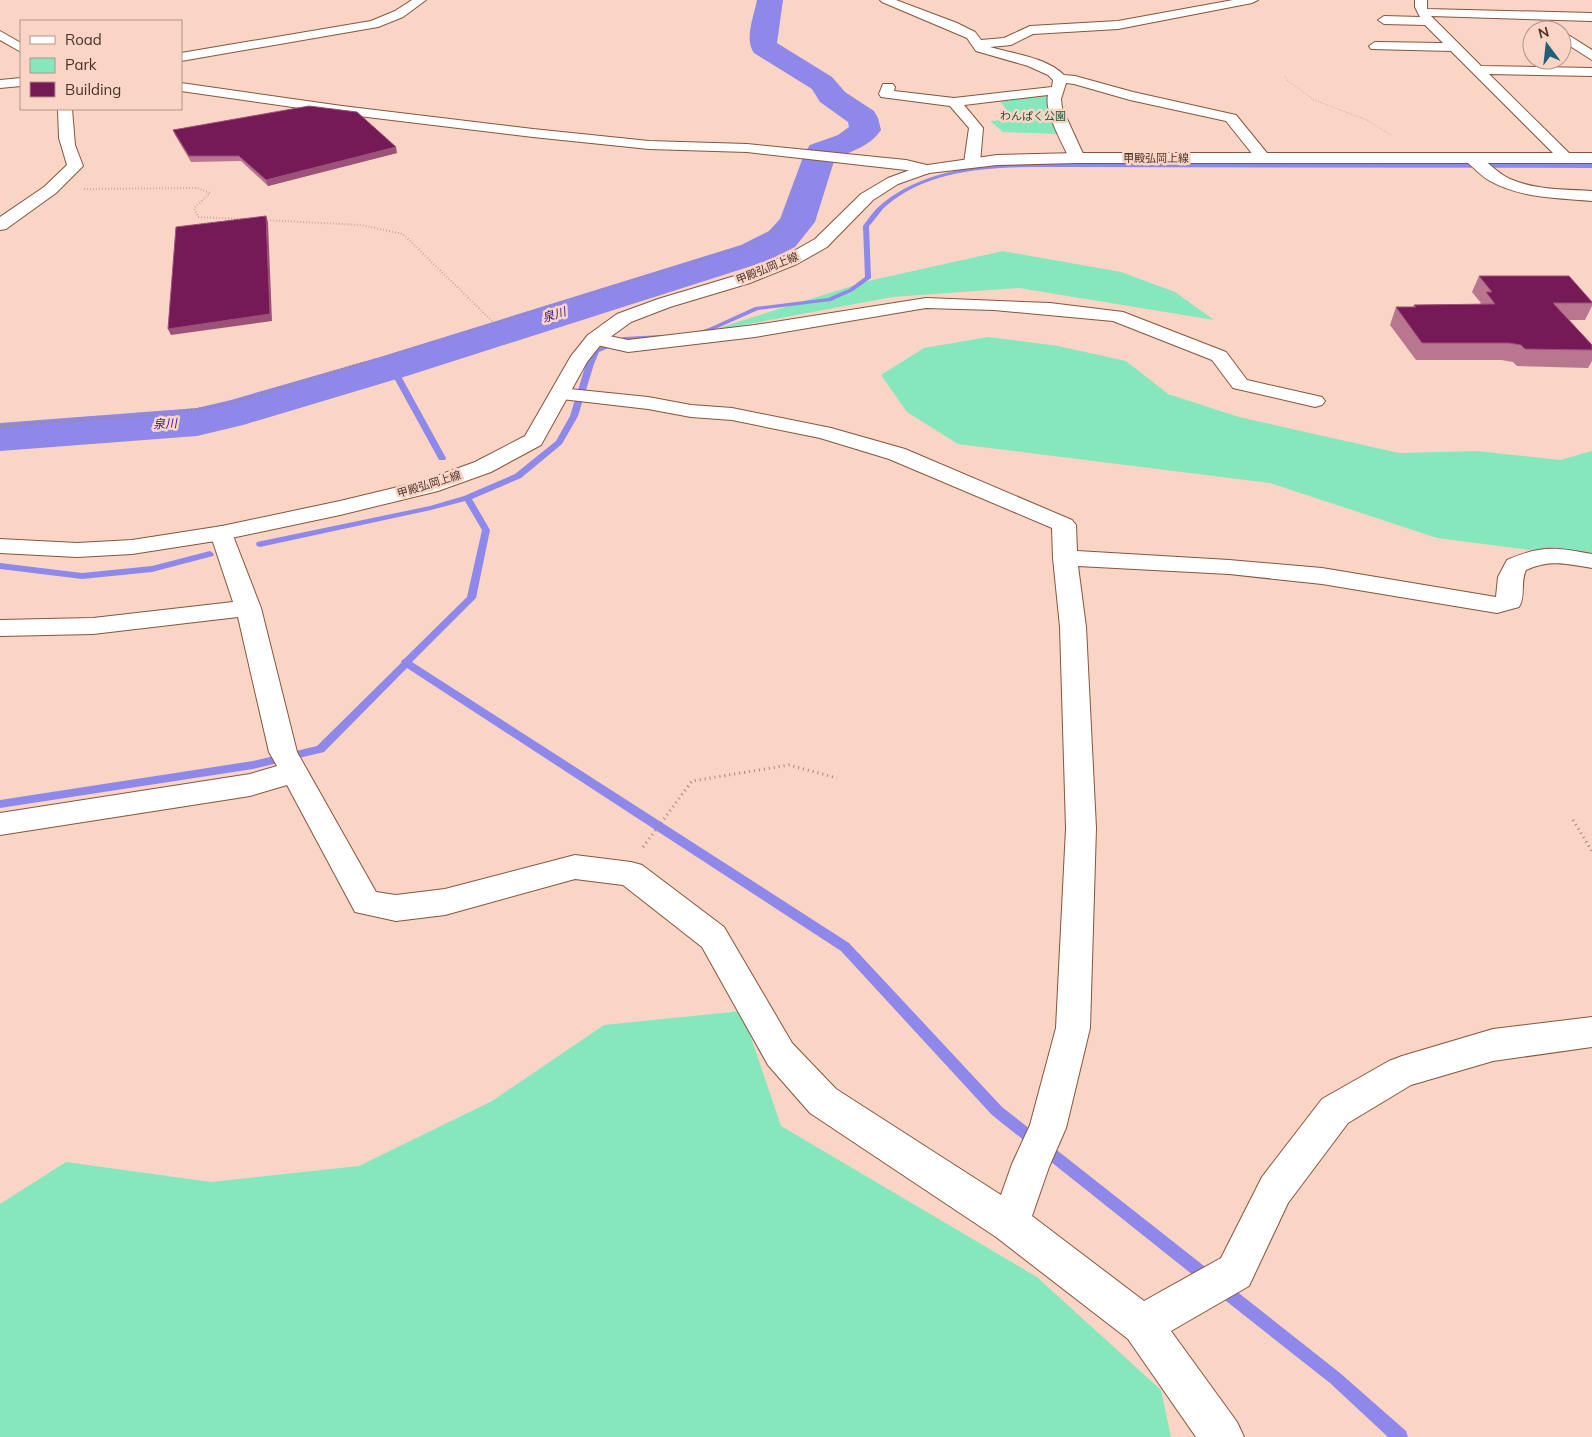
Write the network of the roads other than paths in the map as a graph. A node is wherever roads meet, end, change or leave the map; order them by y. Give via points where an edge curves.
1 (420, 0) edge
2 (886, 0) edge
3 (1252, 0) edge
4 (1420, 8) edge
5 (1592, 17) edge
6 (1384, 20) dead end
7 (0, 34) edge
8 (1572, 42) edge
9 (976, 44) junction
10 (1375, 46) dead end
11 (20, 47) edge
12 (1455, 47) junction
13 (1592, 56) edge
14 (182, 57) edge
15 (1479, 70) junction
16 (1592, 72) edge
17 (20, 82) edge
18 (0, 84) edge
19 (1059, 84) junction
20 (182, 87) edge
21 (888, 88) dead end
22 (954, 102) junction
23 (65, 110) edge
24 (1077, 158) junction
25 (1263, 158) junction
26 (1566, 158) junction
27 (1592, 158) edge
28 (1476, 162) junction
29 (972, 163) junction
30 (926, 169) junction
31 (1592, 196) edge
32 (0, 225) edge
33 (596, 339) junction
34 (576, 395) junction
35 (1315, 401) dead end
36 (222, 532) junction
37 (0, 546) edge
38 (1065, 558) junction
39 (1592, 561) edge
40 (248, 608) junction
41 (0, 628) edge
42 (290, 763) junction
43 (0, 824) edge
44 (1592, 1032) edge
45 (1010, 1223) junction
46 (1142, 1325) junction
47 (1222, 1437) edge

1 - 14 street via 399,14 374,24
2 - 9 street via 953,26 970,35
3 - 9 street via 1118,25 1030,30 1007,42
4 - 5 street
4 - 6 street
4 - 12 street
7 - 11 street
8 - 13 street
9 - 19 street via 990,52 1033,63 1053,72
10 - 12 street
12 - 15 street
15 - 16 street
15 - 26 street
17 - 18 street
19 - 22 street
19 - 24 street via 1054,102
19 - 25 street via 1076,80 1130,96 1231,118
20 - 30 street via 533,133 649,145 747,148
21 - 22 street via 886,94
22 - 29 street via 976,128
23 - 32 street via 66,143 75,166 50,190
24 - 25 street, 甲殿弘岡上線
24 - 29 street, 甲殿弘岡上線
25 - 28 street, 甲殿弘岡上線 via 1418,158
26 - 27 street, 甲殿弘岡上線
26 - 28 street, 甲殿弘岡上線
28 - 31 street via 1495,178 1530,190
29 - 30 street, 甲殿弘岡上線
30 - 33 street, 甲殿弘岡上線 via 893,181 867,197 821,242 791,260 744,279 624,318
33 - 34 street, 甲殿弘岡上線 via 578,360
33 - 35 street via 628,346 755,331 926,303 1031,308 1116,316 1219,356 1240,384
34 - 36 street, 甲殿弘岡上線 via 534,440 483,467 421,488
34 - 38 street via 741,415 824,432 897,454 1064,525
36 - 37 street, 甲殿弘岡上線 via 132,548 77,550
36 - 40 street
38 - 39 street via 1322,576 1497,605 1510,601 1510,576 1516,564 1537,556
38 - 45 street via 1073,627 1081,828 1073,1028 1048,1128
40 - 41 street via 122,624
40 - 42 street
42 - 43 street via 250,785
42 - 45 street via 366,903 396,908 445,902 575,867 631,874 713,937 780,1054 823,1101
44 - 46 street via 1493,1045 1402,1072 1335,1111 1275,1190 1235,1272
45 - 46 street
46 - 47 street

